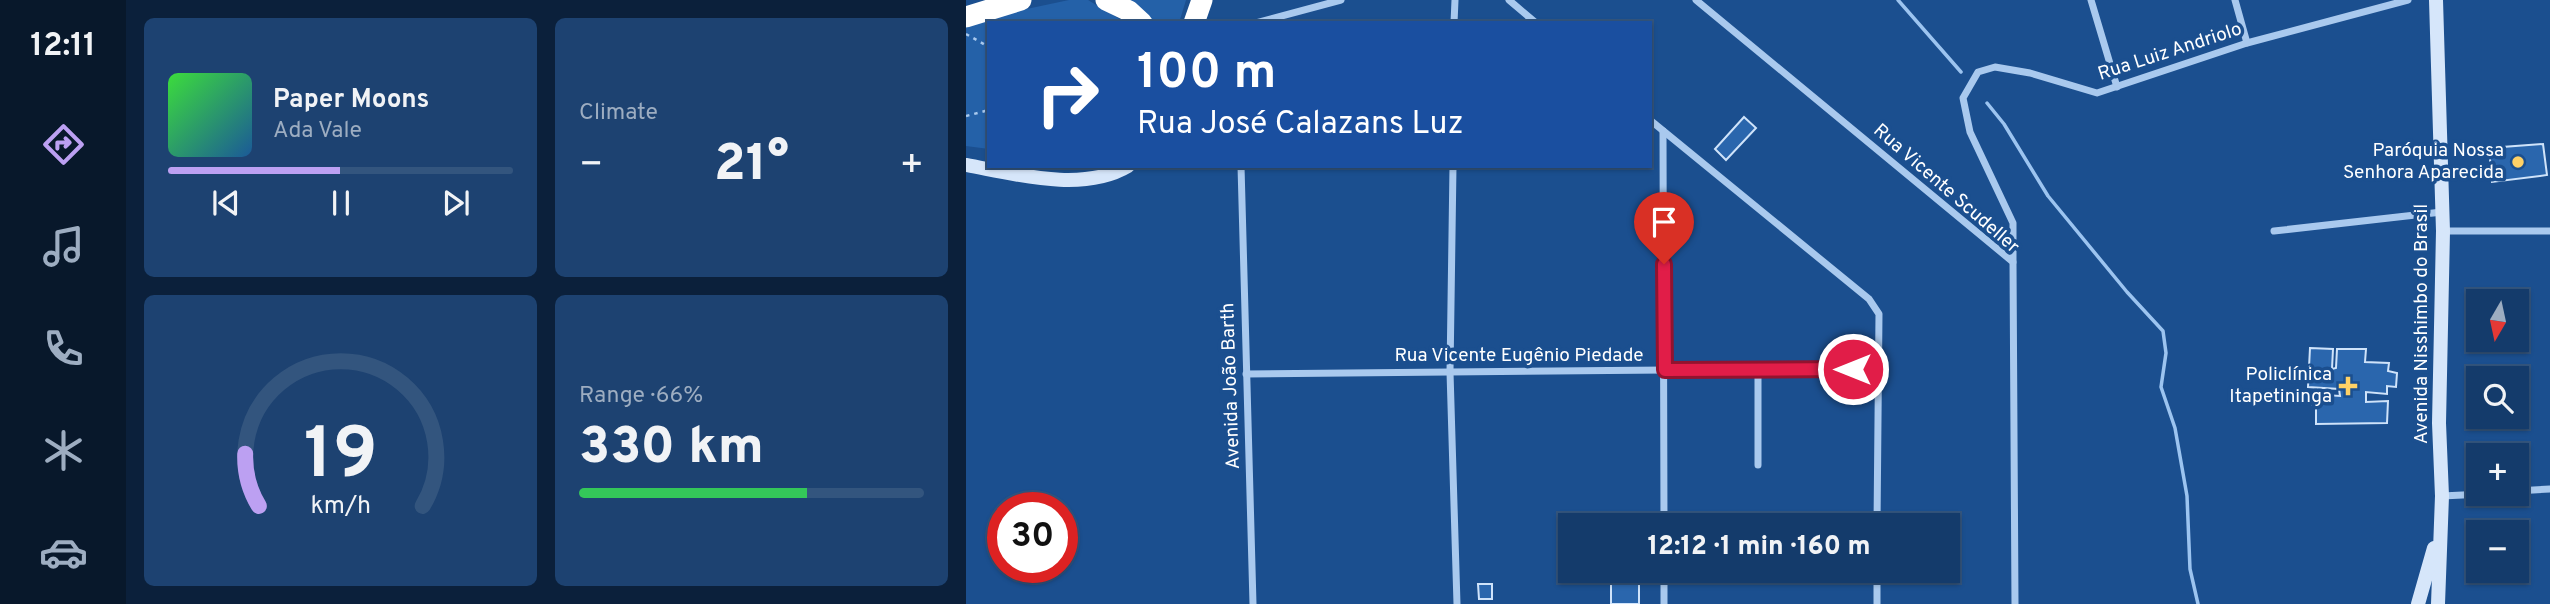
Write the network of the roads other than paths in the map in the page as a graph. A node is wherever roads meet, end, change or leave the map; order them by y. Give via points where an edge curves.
1 (1021, 0) edge
2 (1106, 0) edge
3 (1202, 0) edge
4 (1341, 0) edge
5 (1455, 0) edge
6 (1509, 0) edge
7 (1696, 0) edge
8 (2091, 0) edge
9 (2235, 0) edge
10 (2360, 0) edge
11 (2408, 0) edge
12 (2436, 0) edge
13 (2364, 10) junction
14 (966, 17) edge
15 (1140, 21) edge
16 (1195, 21) edge
17 (1263, 21) edge
18 (1454, 21) edge
19 (1534, 21) edge
20 (2247, 43) junction
21 (2117, 87) junction
22 (1652, 122) edge
23 (1663, 131) junction
24 (966, 165) edge
25 (1125, 168) edge
26 (1241, 168) edge
27 (1453, 168) edge
28 (2442, 212) junction
29 (2274, 231) dead end
30 (2442, 231) junction
31 (2550, 231) edge
32 (2013, 262) junction
33 (1877, 368) junction
34 (1758, 369) junction
35 (1665, 370) junction
36 (1450, 372) junction
37 (1246, 374) junction
38 (1758, 465) dead end
39 (2550, 489) edge
40 (2529, 490) edge
41 (2466, 495) edge
42 (2442, 496) junction
43 (1664, 513) edge
44 (1877, 513) edge
45 (2441, 523) junction
46 (1664, 583) edge
47 (1877, 583) edge
48 (1253, 604) edge
49 (1457, 604) edge
50 (1664, 604) edge
51 (1877, 604) edge
52 (2015, 604) edge
53 (2418, 604) edge
54 (2438, 604) edge

1 - 14 highway
2 - 15 highway
3 - 16 highway
4 - 17 street
5 - 18 street
6 - 19 street
7 - 32 street, Rua Vicente Scudeller
8 - 21 street
9 - 20 street
10 - 13 street
11 - 13 street, Rua Luiz Andriolo
12 - 28 main road, Avenida Nisshimbo do Brasil
13 - 20 street, Rua Luiz Andriolo
20 - 21 street, Rua Luiz Andriolo
21 - 32 street, Rua Luiz Andriolo via 2097,93 1995,67 1978,72 1968,85 1963,98 1970,132 2013,223
22 - 23 street
23 - 33 street via 1869,299 1879,314
23 - 35 street
24 - 25 main road via 1076,179
26 - 37 street, Avenida João Barth
27 - 36 street
28 - 29 street
28 - 30 main road, Avenida Nisshimbo do Brasil
30 - 31 street
30 - 42 main road, Avenida Nisshimbo do Brasil
32 - 52 street, Rua Vicente Scudeller
33 - 34 street, Rua Vicente Eugênio Piedade
33 - 44 street
34 - 35 street, Rua Vicente Eugênio Piedade
34 - 38 street
35 - 36 street, Rua Vicente Eugênio Piedade
35 - 43 street
36 - 37 street, Rua Vicente Eugênio Piedade
36 - 49 street
37 - 48 street, Avenida João Barth
39 - 40 street
41 - 42 street
42 - 45 main road, Avenida Nisshimbo do Brasil
45 - 53 main road, Avenida Nisshimbo do Brasil
45 - 54 main road, Avenida Nisshimbo do Brasil
46 - 50 street
47 - 51 street

